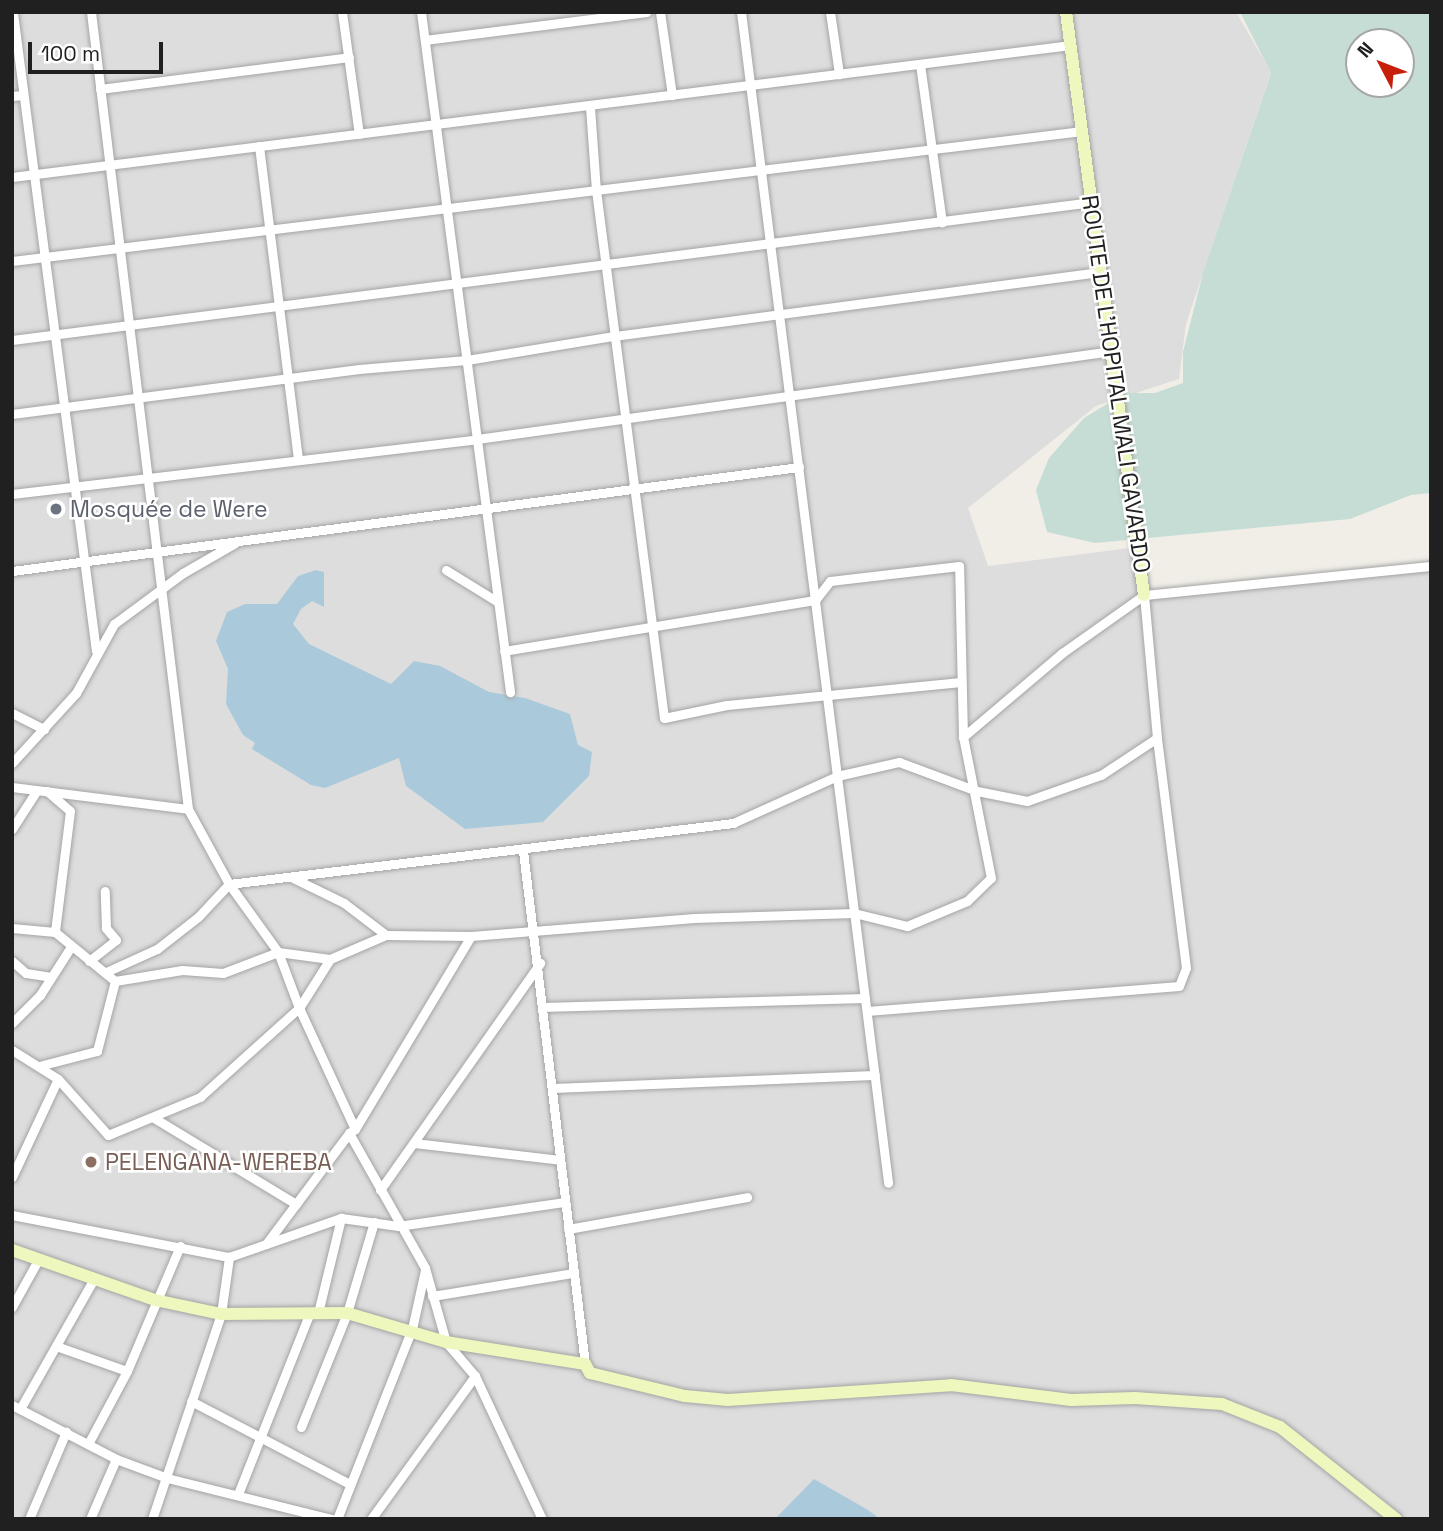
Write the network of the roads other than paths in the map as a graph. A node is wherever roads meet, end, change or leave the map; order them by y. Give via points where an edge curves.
1 (13, 12) edge
2 (91, 12) edge
3 (342, 12) edge
4 (421, 12) edge
5 (646, 12) edge
6 (660, 12) edge
7 (741, 12) edge
8 (830, 12) edge
9 (1066, 12) edge
10 (425, 40) junction
11 (1071, 46) junction
12 (349, 57) junction
13 (920, 64) junction
14 (839, 74) junction
15 (750, 85) junction
16 (100, 89) junction
17 (23, 95) junction
18 (672, 95) junction
19 (12, 96) edge
20 (590, 107) junction
21 (436, 124) junction
22 (1083, 131) junction
23 (359, 134) junction
24 (259, 146) junction
25 (934, 149) junction
26 (110, 165) junction
27 (761, 170) junction
28 (34, 175) junction
29 (12, 177) edge
30 (596, 190) junction
31 (1092, 202) junction
32 (447, 211) junction
33 (942, 222) junction
34 (270, 229) junction
35 (770, 244) junction
36 (120, 246) junction
37 (45, 257) junction
38 (12, 261) edge
39 (606, 265) junction
40 (1101, 272) junction
41 (457, 284) junction
42 (279, 304) junction
43 (779, 314) junction
44 (129, 325) junction
45 (55, 335) junction
46 (614, 336) junction
47 (12, 340) edge
48 (1112, 351) junction
49 (467, 360) junction
50 (288, 378) junction
51 (789, 393) junction
52 (138, 396) junction
53 (64, 408) junction
54 (12, 414) edge
55 (624, 416) junction
56 (477, 439) junction
57 (298, 458) junction
58 (799, 467) junction
59 (147, 476) junction
60 (75, 486) junction
61 (634, 489) junction
62 (12, 494) edge
63 (486, 509) junction
64 (240, 540) junction
65 (156, 550) junction
66 (85, 561) junction
67 (1431, 566) edge
68 (446, 570) dead end
69 (12, 571) edge
70 (161, 591) junction
71 (1143, 595) junction
72 (815, 600) junction
73 (498, 603) junction
74 (651, 626) junction
75 (96, 651) junction
76 (504, 651) junction
77 (961, 682) junction
78 (510, 691) dead end
79 (827, 695) junction
80 (12, 713) edge
81 (44, 729) junction
82 (964, 737) junction
83 (1157, 738) junction
84 (12, 763) edge
85 (837, 776) junction
86 (12, 787) edge
87 (41, 790) junction
88 (977, 791) junction
89 (188, 809) junction
90 (12, 829) edge
91 (523, 851) junction
92 (291, 877) junction
93 (229, 884) junction
94 (105, 891) dead end
95 (854, 913) junction
96 (12, 928) edge
97 (55, 932) junction
98 (533, 932) junction
99 (386, 935) junction
100 (471, 936) junction
101 (70, 948) junction
102 (278, 952) junction
103 (330, 958) junction
104 (12, 961) edge
105 (89, 961) junction
106 (540, 963) junction
107 (106, 972) junction
108 (51, 977) junction
109 (115, 981) junction
110 (865, 998) junction
111 (542, 1007) junction
112 (299, 1008) junction
113 (867, 1011) junction
114 (12, 1023) edge
115 (14, 1051) edge
116 (12, 1061) edge
117 (38, 1066) junction
118 (875, 1075) junction
119 (58, 1079) junction
120 (552, 1088) junction
121 (154, 1118) junction
122 (352, 1131) junction
123 (414, 1143) junction
124 (560, 1160) junction
125 (12, 1177) edge
126 (888, 1183) dead end
127 (380, 1190) junction
128 (747, 1197) dead end
129 (565, 1202) junction
130 (296, 1204) junction
131 (12, 1214) edge
132 (341, 1217) junction
133 (374, 1222) junction
134 (398, 1226) junction
135 (568, 1229) junction
136 (266, 1245) junction
137 (180, 1246) junction
138 (12, 1250) edge
139 (229, 1257) junction
140 (38, 1260) junction
141 (425, 1268) junction
142 (572, 1273) junction
143 (94, 1279) junction
144 (432, 1296) junction
145 (155, 1300) junction
146 (12, 1307) edge
147 (347, 1313) junction
148 (221, 1314) junction
149 (313, 1314) junction
150 (412, 1329) junction
151 (446, 1342) junction
152 (56, 1346) junction
153 (585, 1364) junction
154 (127, 1371) junction
155 (475, 1376) junction
156 (191, 1401) junction
157 (16, 1407) edge
158 (301, 1427) dead end
159 (66, 1432) junction
160 (261, 1440) junction
161 (88, 1444) junction
162 (116, 1459) junction
163 (167, 1478) junction
164 (350, 1484) junction
165 (238, 1494) junction
166 (29, 1519) edge
167 (90, 1519) edge
168 (152, 1519) edge
169 (335, 1519) edge
170 (371, 1519) edge
171 (542, 1519) edge
172 (1396, 1519) edge

1 - 17 street
2 - 16 street
3 - 12 street
4 - 10 street
5 - 10 street
6 - 18 street
7 - 15 street
8 - 14 street
9 - 11 street, ROUTE DE L'HOPITAL MALI GAVARDO
10 - 21 street
11 - 13 street
11 - 22 street, ROUTE DE L'HOPITAL MALI GAVARDO
12 - 16 street
12 - 23 street
13 - 14 street
13 - 25 street
14 - 15 street
15 - 18 street
15 - 27 street
16 - 26 street
17 - 19 street
17 - 28 street
18 - 20 street
20 - 21 street
20 - 30 street
21 - 23 street
21 - 32 street
22 - 25 street
22 - 31 street, ROUTE DE L'HOPITAL MALI GAVARDO
23 - 24 street
24 - 26 street
24 - 34 street
25 - 27 street
25 - 33 street
26 - 28 street
26 - 36 street
27 - 30 street
27 - 35 street
28 - 29 street
28 - 37 street
30 - 32 street
30 - 39 street
31 - 33 street
31 - 40 street, ROUTE DE L'HOPITAL MALI GAVARDO
32 - 34 street
32 - 41 street
33 - 35 street
34 - 36 street
34 - 42 street
35 - 39 street
35 - 43 street
36 - 37 street
36 - 44 street
37 - 38 street
37 - 45 street
39 - 41 street
39 - 46 street
40 - 43 street
40 - 48 street, ROUTE DE L'HOPITAL MALI GAVARDO
41 - 42 street
41 - 49 street
42 - 44 street
42 - 50 street
43 - 46 street
43 - 51 street
44 - 45 street
44 - 52 street
45 - 47 street
45 - 53 street
46 - 49 street
46 - 55 street
48 - 51 street
48 - 71 street, ROUTE DE L'HOPITAL MALI GAVARDO
49 - 50 street
49 - 56 street
50 - 52 street
50 - 57 street
51 - 55 street
51 - 58 street
52 - 53 street
52 - 59 street
53 - 54 street
53 - 60 street
55 - 56 street
55 - 61 street
56 - 57 street
56 - 63 street
57 - 59 street
58 - 61 street
58 - 72 street
59 - 60 street
59 - 65 street
60 - 62 street
60 - 66 street
61 - 63 street
61 - 74 street
63 - 64 street
63 - 73 street
64 - 65 street
64 - 70 street
65 - 66 street
65 - 70 street
66 - 69 street
66 - 75 street
67 - 71 street, ROUTE DE L'HOPITAL MALI GAVARDO
68 - 73 street
70 - 75 street via 114,624
70 - 89 street
71 - 82 street via 1072,645
71 - 83 street
72 - 74 street
72 - 77 street via 830,581 959,566
72 - 79 street
73 - 76 street
74 - 76 street
74 - 79 street via 664,719 727,705
75 - 81 street via 76,693
76 - 78 street
77 - 79 street
77 - 82 street
79 - 85 street
80 - 81 street
81 - 84 street
82 - 88 street
83 - 88 street via 1101,775 1027,801
83 - 113 street via 1186,968 1179,986
85 - 88 street via 899,762
85 - 91 street via 733,823
85 - 95 street
86 - 87 street
87 - 89 street
87 - 90 street
87 - 97 street via 70,811
88 - 95 street via 991,878 967,901 907,926
89 - 93 street
91 - 92 street
91 - 98 street
92 - 93 street
92 - 99 street via 353,909
93 - 102 street
93 - 107 street via 157,950
94 - 105 street via 106,928 116,940
95 - 98 street via 694,918
95 - 110 street
96 - 97 street
97 - 101 street
98 - 100 street
98 - 106 street
99 - 100 street
99 - 103 street
100 - 122 street
101 - 105 street
101 - 108 street
102 - 103 street
102 - 109 street via 223,972 182,971
102 - 112 street
103 - 112 street
104 - 108 street via 26,973
105 - 107 street
106 - 111 street
106 - 123 street
107 - 109 street
108 - 114 street
109 - 117 street via 97,1051
110 - 111 street
110 - 113 street
111 - 120 street
112 - 121 street via 200,1097
112 - 122 street
113 - 118 street
115 - 116 street
115 - 117 street
117 - 119 street
118 - 120 street
118 - 126 street
119 - 121 street via 108,1135
119 - 125 street
120 - 124 street
121 - 130 street
122 - 127 street
122 - 130 street
123 - 124 street
123 - 127 street
124 - 129 street
127 - 134 street
128 - 135 street
129 - 134 street
129 - 135 street
130 - 136 street
131 - 137 street
132 - 133 street
132 - 136 street
132 - 149 street
133 - 134 street
133 - 147 street
134 - 141 street
135 - 142 street
136 - 139 street
137 - 139 street
137 - 145 street
138 - 140 street
139 - 148 street
140 - 143 street
140 - 146 street
141 - 144 street
141 - 150 street
142 - 144 street
142 - 153 street
143 - 145 street
143 - 152 street
144 - 151 street
145 - 148 street
145 - 154 street
147 - 149 street
147 - 150 street
147 - 158 street
148 - 149 street
148 - 156 street
149 - 160 street
150 - 151 street
150 - 164 street
151 - 153 street
151 - 155 street
152 - 154 street
152 - 157 street
153 - 172 street via 590,1373 644,1387 728,1400 951,1385 1071,1400 1135,1398 1222,1404 1280,1427
154 - 161 street
155 - 170 street
155 - 171 street
156 - 160 street
156 - 163 street
157 - 159 street
159 - 161 street
159 - 166 street
160 - 164 street
160 - 165 street
161 - 162 street
162 - 163 street
162 - 167 street
163 - 165 street
163 - 168 street
164 - 169 street
165 - 169 street

